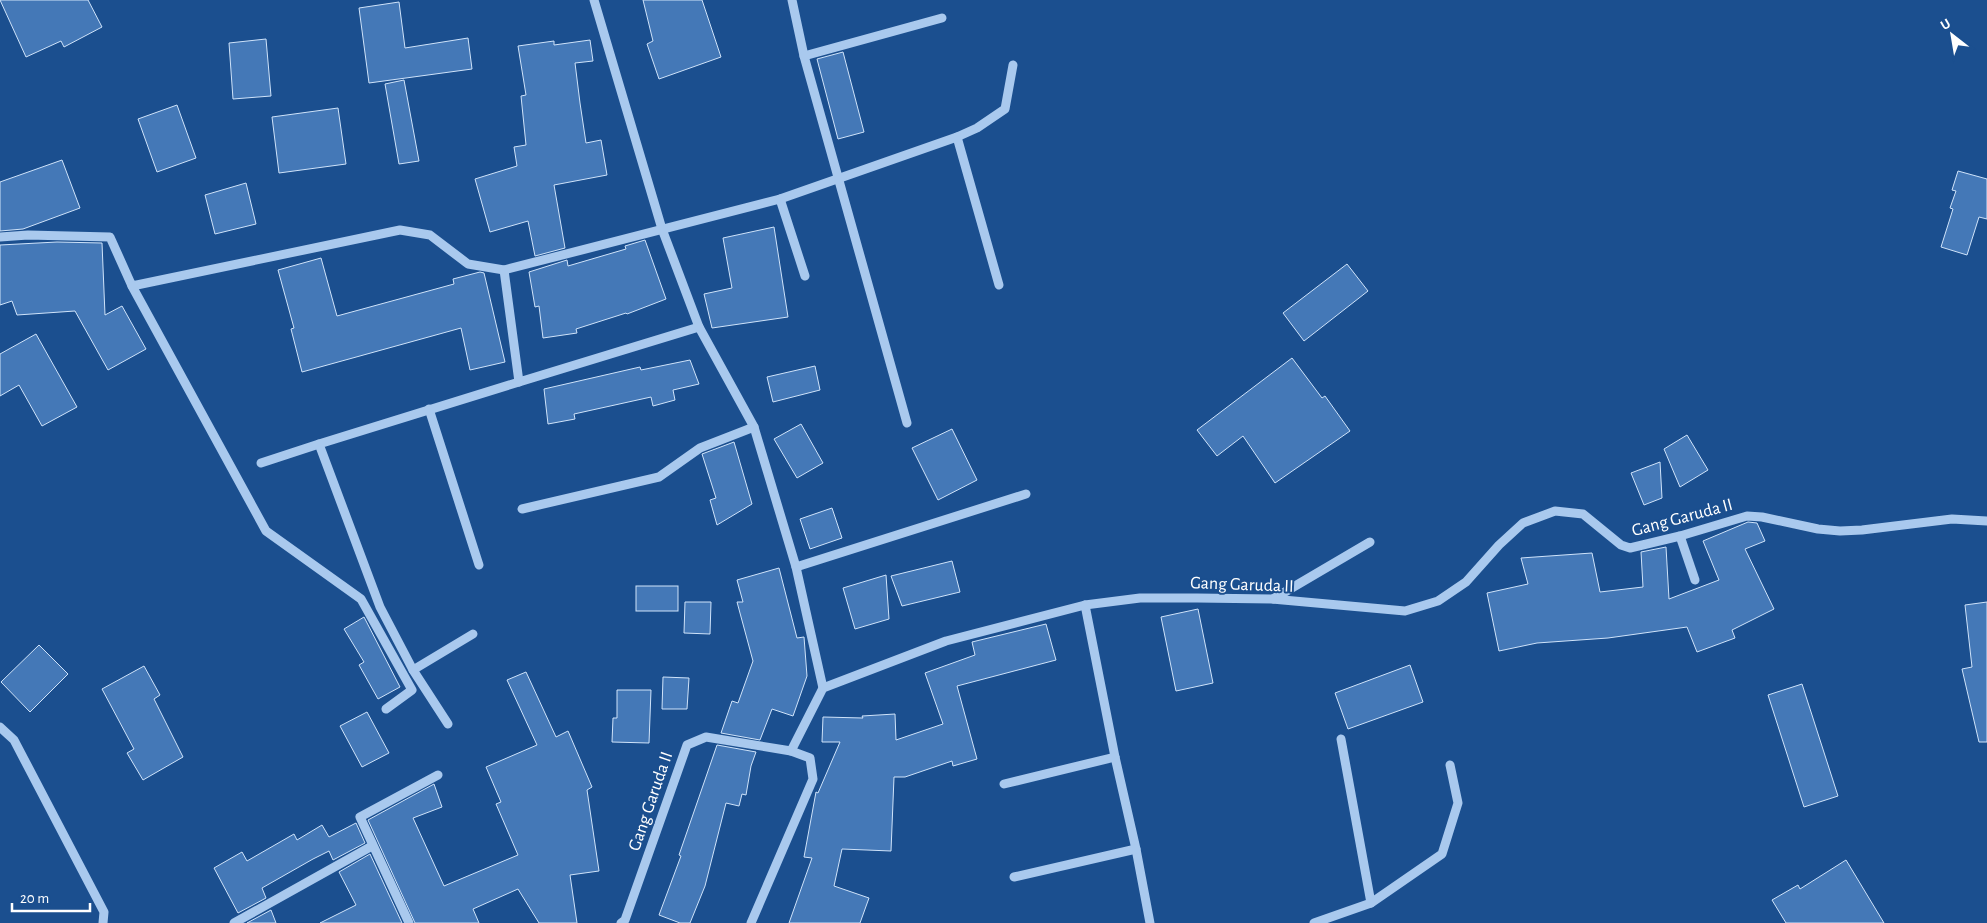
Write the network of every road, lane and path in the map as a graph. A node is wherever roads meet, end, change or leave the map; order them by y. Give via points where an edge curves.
1 (594, 0) edge
2 (792, 0) edge
3 (942, 18) dead end
4 (804, 56) junction
5 (1013, 65) dead end
6 (957, 137) junction
7 (839, 178) junction
8 (780, 199) junction
9 (662, 229) junction
10 (0, 237) edge
11 (504, 270) junction
12 (806, 276) dead end
13 (1000, 285) dead end
14 (132, 286) junction
15 (698, 326) junction
16 (519, 382) junction
17 (428, 409) junction
18 (907, 423) dead end
19 (754, 428) junction
20 (319, 444) junction
21 (262, 463) dead end
22 (1026, 494) dead end
23 (522, 509) dead end
24 (1987, 521) edge
25 (1680, 536) junction
26 (1370, 542) dead end
27 (479, 565) dead end
28 (796, 567) junction
29 (1695, 580) dead end
30 (1272, 600) junction
31 (1085, 605) junction
32 (473, 634) dead end
33 (413, 670) junction
34 (823, 688) junction
35 (386, 709) dead end
36 (448, 724) dead end
37 (0, 727) edge
38 (1341, 739) dead end
39 (791, 751) junction
40 (1115, 757) junction
41 (1450, 765) dead end
42 (438, 775) dead end
43 (1004, 784) dead end
44 (372, 846) junction
45 (1136, 849) junction
46 (1014, 877) dead end
47 (1371, 903) junction
48 (103, 923) edge
49 (234, 923) edge
50 (408, 923) edge
51 (621, 923) edge
52 (751, 923) edge
53 (1150, 923) edge
54 (1314, 923) edge

1 - 9 street
2 - 4 street
3 - 4 street
4 - 7 street
5 - 6 street via 1005,109
6 - 7 street
6 - 13 street
7 - 8 street
7 - 18 street
8 - 9 street
8 - 12 street
9 - 11 street
9 - 15 street
10 - 14 street via 28,234 110,237
11 - 14 street via 468,264 430,235 400,230
11 - 16 street
14 - 35 street via 266,530 361,598 412,690
15 - 16 street
15 - 19 street
16 - 17 street
17 - 20 street
17 - 27 street
19 - 23 street via 700,448 659,477
19 - 28 street
20 - 21 street
20 - 33 street via 380,607
22 - 28 street
24 - 25 street, Gang Garuda II via 1952,519 1840,531 1747,516
25 - 29 street
25 - 30 street, Gang Garuda II via 1630,548 1621,546 1583,514 1555,511 1523,523 1466,582 1438,601 1405,611
26 - 30 street
28 - 34 street
30 - 31 street, Gang Garuda II via 1140,598
31 - 34 street, Gang Garuda II via 946,641
31 - 40 street
32 - 33 street
33 - 36 street
34 - 39 street
37 - 48 street via 14,740 104,912
38 - 47 street
39 - 51 street, Gang Garuda II via 706,736 687,745 625,920
39 - 52 street via 810,758 813,779
40 - 43 street
40 - 45 street
41 - 47 street via 1458,803 1442,854
42 - 44 street via 360,817
44 - 49 street
44 - 50 street
45 - 46 street
45 - 53 street
47 - 54 street

